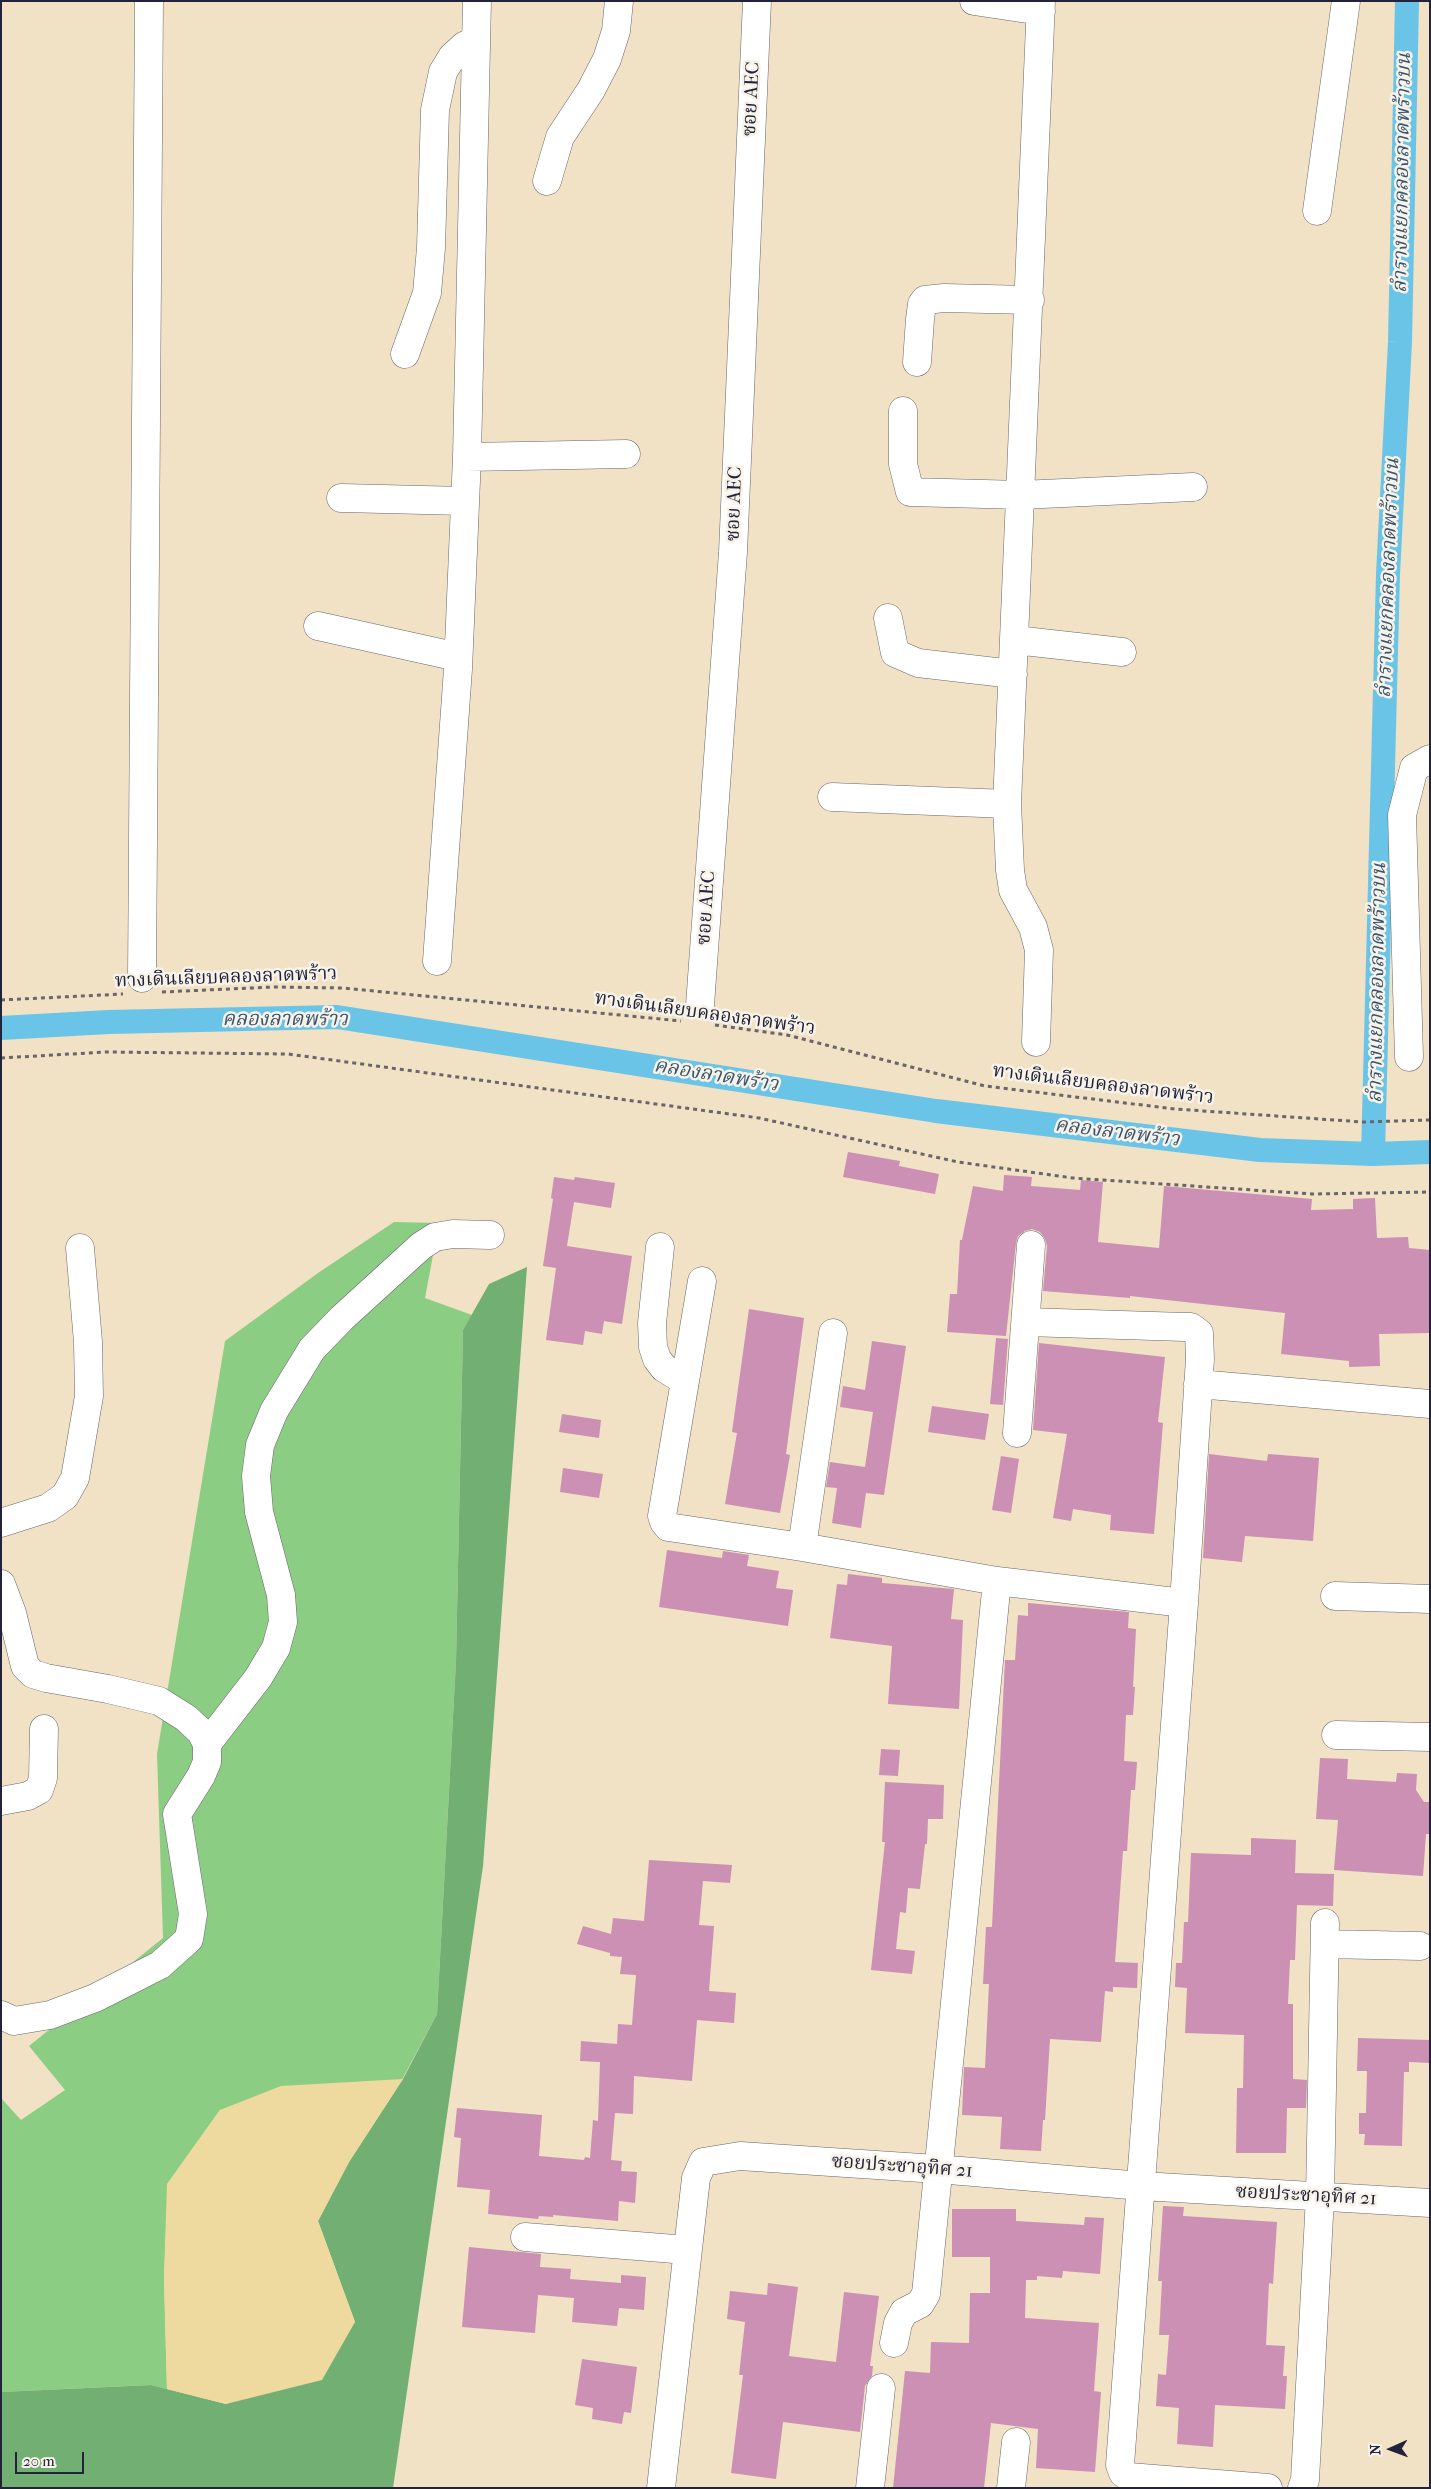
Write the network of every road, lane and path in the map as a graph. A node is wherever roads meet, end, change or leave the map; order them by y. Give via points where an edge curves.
1 (149, 1) edge
2 (477, 1) edge
3 (619, 1) edge
4 (757, 1) edge
5 (974, 1) edge
6 (1346, 1) edge
7 (1041, 6) edge
8 (476, 40) junction
9 (547, 181) dead end
10 (1317, 211) dead end
11 (1030, 300) junction
12 (405, 354) dead end
13 (917, 362) dead end
14 (903, 411) dead end
15 (626, 454) dead end
16 (467, 457) junction
17 (1193, 487) dead end
18 (1021, 495) junction
19 (341, 498) dead end
20 (465, 501) junction
21 (888, 618) dead end
22 (318, 626) dead end
23 (1014, 640) junction
24 (1122, 652) dead end
25 (458, 657) junction
26 (1013, 674) junction
27 (1430, 760) edge
28 (832, 797) dead end
29 (1007, 804) junction
30 (437, 961) dead end
31 (142, 988) junction
32 (1, 1000) edge
33 (699, 1017) junction
34 (1036, 1042) dead end
35 (1409, 1056) dead end
36 (1, 1058) edge
37 (1430, 1120) edge
38 (1430, 1192) edge
39 (490, 1235) dead end
40 (1031, 1245) dead end
41 (660, 1247) dead end
42 (80, 1248) dead end
43 (702, 1281) dead end
44 (1026, 1322) junction
45 (833, 1333) dead end
46 (685, 1381) junction
47 (1198, 1384) junction
48 (1430, 1404) edge
49 (1017, 1433) dead end
50 (1, 1523) edge
51 (802, 1547) junction
52 (997, 1580) junction
53 (1, 1584) edge
54 (1336, 1596) dead end
55 (1430, 1599) edge
56 (1184, 1602) junction
57 (44, 1729) dead end
58 (1336, 1735) dead end
59 (1430, 1737) edge
60 (207, 1744) junction
61 (1, 1801) edge
62 (1420, 1946) dead end
63 (1, 2015) edge
64 (937, 2169) junction
65 (1142, 2186) junction
66 (1320, 2197) junction
67 (1430, 2203) edge
68 (525, 2237) dead end
69 (687, 2250) junction
70 (894, 2343) dead end
71 (881, 2388) dead end
72 (1016, 2442) dead end
73 (661, 2488) edge
74 (870, 2488) edge
75 (1011, 2488) edge
76 (1268, 2488) edge
77 (1302, 2488) edge

1 - 31 street
2 - 8 street
3 - 9 street via 616,31 607,59 560,137
4 - 33 street, ซอย AEC via 733,552
5 - 7 street
6 - 10 street
7 - 11 street
8 - 12 street via 452,57 443,72 435,110 427,294
8 - 16 street
11 - 13 street via 925,300 920,319
11 - 18 street
14 - 18 street via 903,464 910,492
15 - 16 street
16 - 20 street
17 - 18 street
18 - 23 street
19 - 20 street
20 - 25 street
21 - 26 street via 895,653 910,660
22 - 25 street
23 - 24 street
23 - 26 street
25 - 30 street
26 - 29 street
27 - 35 street via 1414,768 1402,815
28 - 29 street
29 - 34 street via 1013,890 1033,927 1039,950
31 - 32 path, ทางเดินเลียบคลองลาดพร้าว
31 - 33 path, ทางเดินเลียบคลองลาดพร้าว via 343,988 639,1015
33 - 37 path, ทางเดินเลียบคลองลาดพร้าว via 786,1035 985,1086 1175,1109 1363,1122
36 - 38 path via 106,1052 288,1054 759,1118 958,1162 1073,1178 1302,1193
39 - 60 street via 453,1234 435,1237 421,1246 312,1349 274,1411 260,1445 256,1476 259,1512 281,1595 283,1622 276,1648 258,1678
40 - 44 street
41 - 46 street via 652,1323 653,1347 664,1368
42 - 50 street via 89,1396 76,1478 65,1496 48,1508
43 - 46 street
44 - 47 street via 1191,1327 1201,1341
44 - 49 street
45 - 51 street
46 - 51 street via 662,1516 664,1522 676,1530
47 - 48 street
47 - 56 street
51 - 52 street
52 - 56 street
52 - 64 street
53 - 60 street via 25,1666 33,1674 159,1701 186,1718 201,1732
54 - 55 street
56 - 65 street
57 - 61 street via 43,1778 39,1790 28,1796
58 - 59 street
60 - 63 street via 204,1769 177,1814 193,1914 189,1939 160,1965 95,1998 50,2015 14,2021
62 - 66 street via 1325,1934
64 - 65 street, ซอยประชาอุทิศ 21
64 - 69 street, ซอยประชาอุทิศ 21 via 740,2156 703,2162 696,2178
64 - 70 street via 926,2294 920,2304 904,2312
65 - 66 street, ซอยประชาอุทิศ 21
65 - 76 street via 1120,2465 1123,2473 1129,2477
66 - 67 street, ซอยประชาอุทิศ 21
66 - 77 street via 1305,2480
68 - 69 street
69 - 73 street, ซอยประชาอุทิศ 21
71 - 74 street
72 - 75 street

